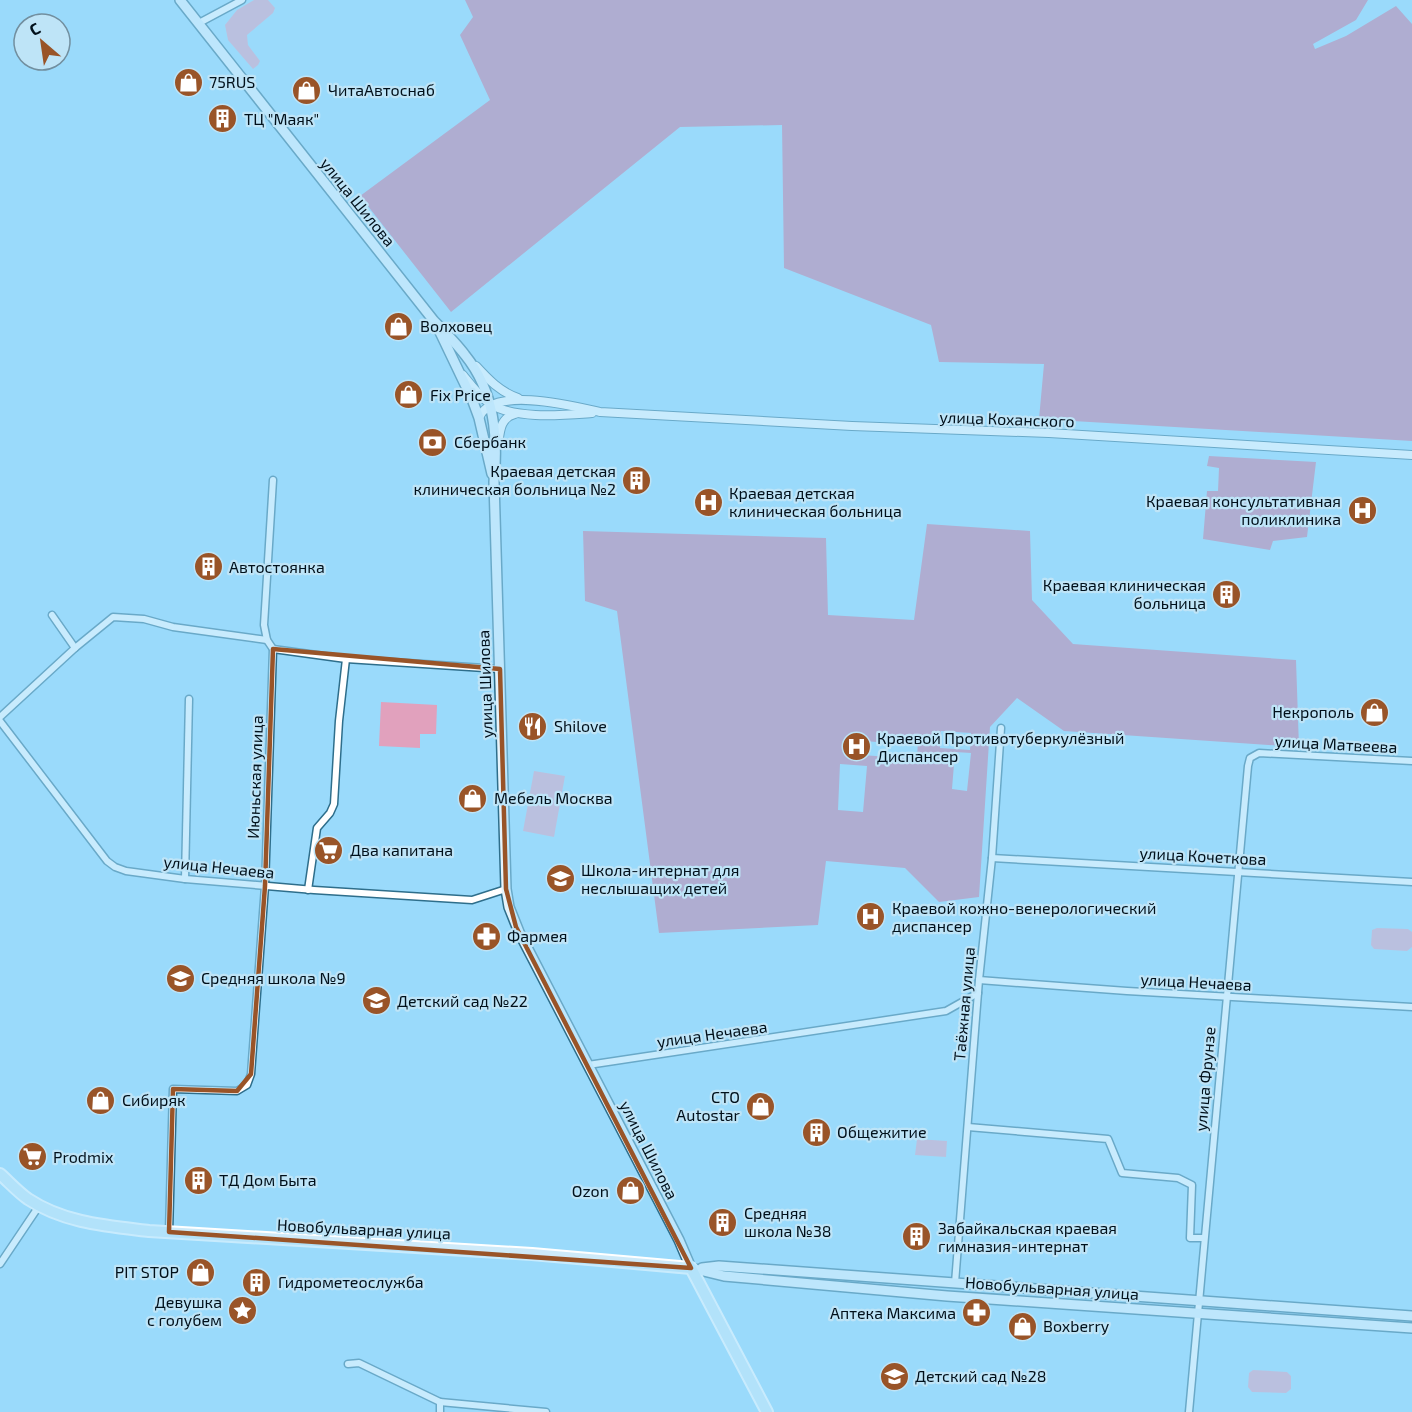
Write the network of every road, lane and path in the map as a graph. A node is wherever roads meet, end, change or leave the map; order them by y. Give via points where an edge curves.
1 (180, 0) edge
2 (242, 0) edge
3 (199, 23) junction
4 (434, 321) junction
5 (467, 356) junction
6 (455, 364) junction
7 (525, 401) junction
8 (490, 404) junction
9 (600, 412) junction
10 (519, 413) junction
11 (479, 418) junction
12 (497, 452) junction
13 (1412, 455) edge
14 (273, 480) dead end
15 (494, 482) junction
16 (52, 615) dead end
17 (267, 640) junction
18 (75, 648) junction
19 (273, 650) junction
20 (346, 659) junction
21 (500, 669) junction
22 (189, 699) dead end
23 (0, 719) edge
24 (1001, 728) dead end
25 (1259, 753) joint
26 (1412, 761) edge
27 (992, 858) junction
28 (1239, 872) junction
29 (185, 879) junction
30 (1412, 882) edge
31 (265, 886) junction
32 (506, 889) junction
33 (308, 890) junction
34 (979, 980) junction
35 (978, 993) junction
36 (1226, 996) junction
37 (1412, 1007) edge
38 (588, 1065) junction
39 (968, 1127) junction
40 (0, 1173) edge
41 (39, 1206) junction
42 (170, 1232) junction
43 (1204, 1238) junction
44 (0, 1264) edge
45 (691, 1268) junction
46 (955, 1283) junction
47 (1199, 1302) junction
48 (1198, 1313) junction
49 (1412, 1316) edge
50 (1412, 1328) edge
51 (348, 1364) dead end
52 (440, 1402) junction
53 (440, 1412) edge
54 (546, 1412) edge
55 (767, 1412) edge
56 (1189, 1412) edge

1 - 3 main road, улица Шилова
2 - 3 street
3 - 4 main road, улица Шилова
4 - 5 main road, улица Шилова
4 - 6 main road
5 - 7 street via 499,388
5 - 8 main road, улица Шилова
6 - 8 street
6 - 11 main road
7 - 8 street
7 - 9 street
8 - 10 street
8 - 11 street
8 - 12 main road, улица Шилова
9 - 10 street
9 - 13 street, улица Коханского
10 - 12 street via 504,420
11 - 15 main road
12 - 15 main road, улица Шилова
14 - 17 street via 264,625
15 - 21 main road, улица Шилова
16 - 18 street
17 - 18 street via 113,617
17 - 19 street
18 - 23 street
19 - 20 street
19 - 31 street, Июньская улица
20 - 21 street
20 - 33 street via 334,804 317,828
21 - 32 main road, улица Шилова
22 - 29 street
23 - 29 street, улица Нечаева via 107,861 126,871
24 - 27 street, Таёжная улица
25 - 26 street, улица Матвеева
25 - 28 street, улица Фрунзе via 1250,758 1248,766
27 - 28 street, улица Кочеткова
27 - 34 street, Таёжная улица
28 - 30 street, улица Кочеткова
28 - 36 street, улица Фрунзе
29 - 31 street, улица Нечаева
31 - 33 street, улица Нечаева
31 - 42 street, Июньская улица via 251,1074 247,1085 237,1091 173,1089
32 - 33 street, улица Нечаева via 472,900
32 - 38 main road, улица Шилова via 519,932
34 - 35 street, Таёжная улица
34 - 36 street, улица Нечаева
35 - 38 street, улица Нечаева via 946,1011
35 - 39 street, Таёжная улица
36 - 37 street, улица Нечаева
36 - 43 street, улица Фрунзе
38 - 45 main road, улица Шилова
39 - 43 street via 1108,1139 1122,1173 1178,1178 1192,1185 1190,1238
39 - 46 street, Таёжная улица
40 - 41 main road, Новобульварная улица
41 - 42 main road, Новобульварная улица via 84,1223
41 - 44 street
42 - 45 main road, Новобульварная улица via 532,1254
43 - 47 street, улица Фрунзе
45 - 46 main road, Новобульварная улица via 718,1266
45 - 48 main road, Новобульварная улица via 724,1276 935,1295
45 - 55 main road, улица Шилова
46 - 47 main road, Новобульварная улица
47 - 48 street, улица Фрунзе
47 - 49 main road, Новобульварная улица
48 - 50 main road, Новобульварная улица
48 - 56 street, улица Фрунзе
51 - 52 street via 359,1364
52 - 53 street
52 - 54 street

